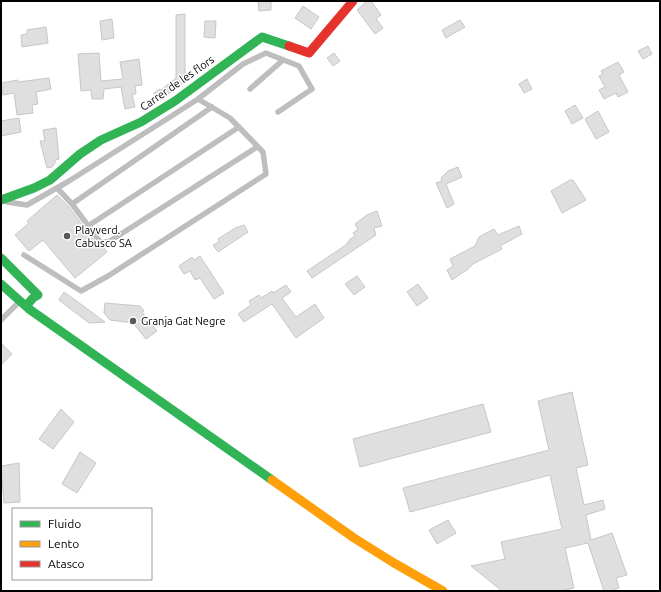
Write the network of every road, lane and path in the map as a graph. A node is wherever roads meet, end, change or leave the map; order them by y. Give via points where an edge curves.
1 (353, 1) edge
2 (283, 60) junction
3 (250, 89) dead end
4 (198, 99) junction
5 (212, 107) junction
6 (278, 112) dead end
7 (239, 127) junction
8 (257, 147) junction
9 (58, 188) junction
10 (1, 200) edge
11 (72, 204) junction
12 (88, 226) junction
13 (24, 255) dead end
14 (1, 258) edge
15 (1, 284) edge
16 (23, 303) junction
17 (1, 320) edge
18 (443, 591) edge

1 - 10 street, Carrer de les flors via 309,53 262,37 175,101 80,154 50,180
2 - 3 lane
2 - 4 lane via 266,54 243,64
2 - 6 lane via 299,66 312,89
4 - 5 lane
4 - 9 lane
5 - 7 lane
5 - 11 lane
7 - 8 lane
7 - 12 lane
8 - 12 lane via 110,241 100,243
8 - 13 lane via 263,152 266,174 81,291
9 - 10 lane via 27,205
9 - 11 lane
11 - 12 lane
14 - 16 street via 38,295
15 - 16 street
16 - 17 lane
16 - 18 street via 354,538

